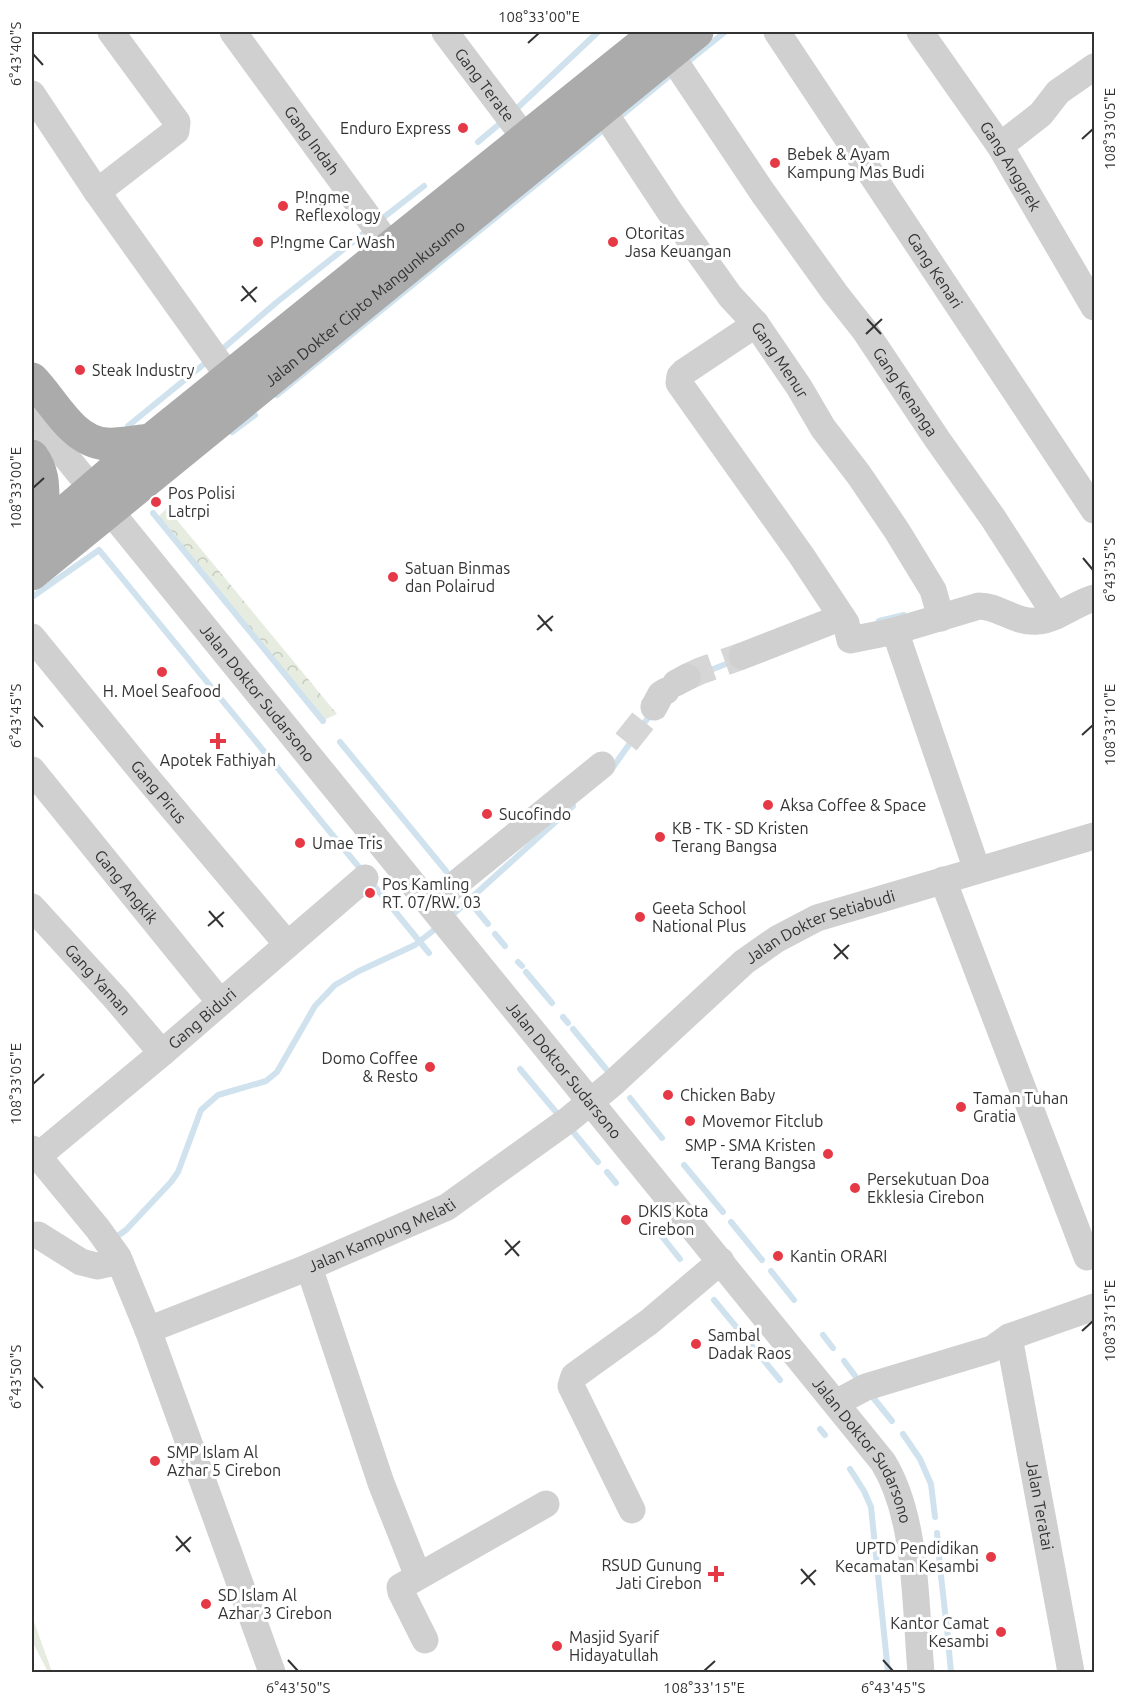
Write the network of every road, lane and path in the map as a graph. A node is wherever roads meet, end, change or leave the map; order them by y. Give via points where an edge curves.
1 (111, 32) edge
2 (233, 32) edge
3 (445, 32) edge
4 (697, 32) edge
5 (777, 32) edge
6 (920, 32) edge
7 (664, 43) edge
8 (1095, 67) edge
9 (32, 94) edge
10 (602, 109) junction
11 (514, 125) junction
12 (1000, 146) junction
13 (98, 192) junction
14 (381, 234) junction
15 (1095, 307) edge
16 (756, 324) junction
17 (219, 364) junction
18 (32, 378) edge
19 (32, 415) edge
20 (145, 441) junction
21 (100, 500) junction
22 (1095, 510) edge
23 (32, 540) edge
24 (32, 574) edge
25 (1095, 598) edge
26 (939, 613) junction
27 (1056, 616) junction
28 (846, 627) junction
29 (895, 631) junction
30 (32, 637) edge
31 (742, 656) tunnel mouth
32 (602, 765) dead end
33 (32, 770) edge
34 (1095, 836) edge
35 (977, 870) junction
36 (373, 871) junction
37 (944, 880) junction
38 (432, 905) junction
39 (32, 907) edge
40 (287, 944) junction
41 (220, 1002) junction
42 (162, 1053) junction
43 (591, 1101) junction
44 (35, 1152) edge
45 (38, 1235) dead end
46 (1087, 1257) dead end
47 (118, 1259) junction
48 (721, 1261) junction
49 (309, 1267) junction
50 (1095, 1307) edge
51 (148, 1330) junction
52 (1009, 1337) junction
53 (836, 1403) junction
54 (546, 1504) dead end
55 (632, 1510) dead end
56 (418, 1576) junction
57 (425, 1640) dead end
58 (272, 1672) edge
59 (921, 1672) edge
60 (1071, 1672) edge

1 - 13 street via 178,127
2 - 14 street, Gang Indah
3 - 11 street, Gang Terate
4 - 7 main road, Jalan Dokter Cipto Mangunkusumo
5 - 22 street, Gang Kenari
6 - 12 street, Gang Anggrek
7 - 10 main road, Jalan Dokter Cipto Mangunkusumo
7 - 11 main road, Jalan Dokter Cipto Mangunkusumo
7 - 27 street, Gang Kenanga via 763,194 865,331
8 - 12 street via 1058,92 1041,114
9 - 13 street
10 - 16 street, Gang Menur via 730,296
10 - 21 main road, Jalan Dokter Cipto Mangunkusumo
11 - 14 main road, Jalan Dokter Cipto Mangunkusumo
12 - 15 street, Gang Anggrek
13 - 17 street
14 - 17 main road, Jalan Dokter Cipto Mangunkusumo
16 - 26 street, Gang Menur via 925,574
16 - 28 street via 684,372 679,383 801,555
17 - 20 main road, Jalan Dokter Cipto Mangunkusumo
18 - 20 main road via 76,432 90,440 103,444
19 - 21 street, Jalan Doktor Sudarsono
20 - 21 main road, Jalan Dokter Cipto Mangunkusumo
21 - 23 main road, Jalan Dokter Cipto Mangunkusumo
21 - 24 main road, Jalan Dokter Cipto Mangunkusumo
21 - 36 street, Jalan Doktor Sudarsono
25 - 27 street
26 - 27 street via 979,606 1039,621
26 - 29 street
28 - 29 street via 850,640
28 - 31 street
29 - 35 street
30 - 40 street, Gang Pirus
32 - 38 street
33 - 41 street, Gang Angkik
34 - 35 street, Jalan Dokter Setiabudi
35 - 37 street, Jalan Dokter Setiabudi
36 - 38 street, Jalan Doktor Sudarsono
36 - 40 street, Gang Biduri
37 - 43 street, Jalan Dokter Setiabudi via 817,918 777,939 744,962
37 - 46 street
38 - 43 street, Jalan Doktor Sudarsono
39 - 42 street, Gang Yaman
40 - 41 street, Gang Biduri
41 - 42 street, Gang Biduri
42 - 44 street, Gang Biduri
43 - 48 street, Jalan Doktor Sudarsono
43 - 49 street, Jalan Kampung Melati via 447,1207
44 - 47 street
45 - 47 street via 81,1262 97,1266
47 - 51 street
48 - 53 street, Jalan Doktor Sudarsono
48 - 55 street via 572,1380 571,1386
49 - 51 street, Jalan Kampung Melati
49 - 56 street via 381,1484
50 - 52 street
51 - 58 street
52 - 53 street via 992,1349 866,1388
52 - 60 street, Jalan Teratai
53 - 59 street, Jalan Doktor Sudarsono via 883,1462 897,1487 908,1534
54 - 56 street
56 - 57 street via 400,1587 400,1592

